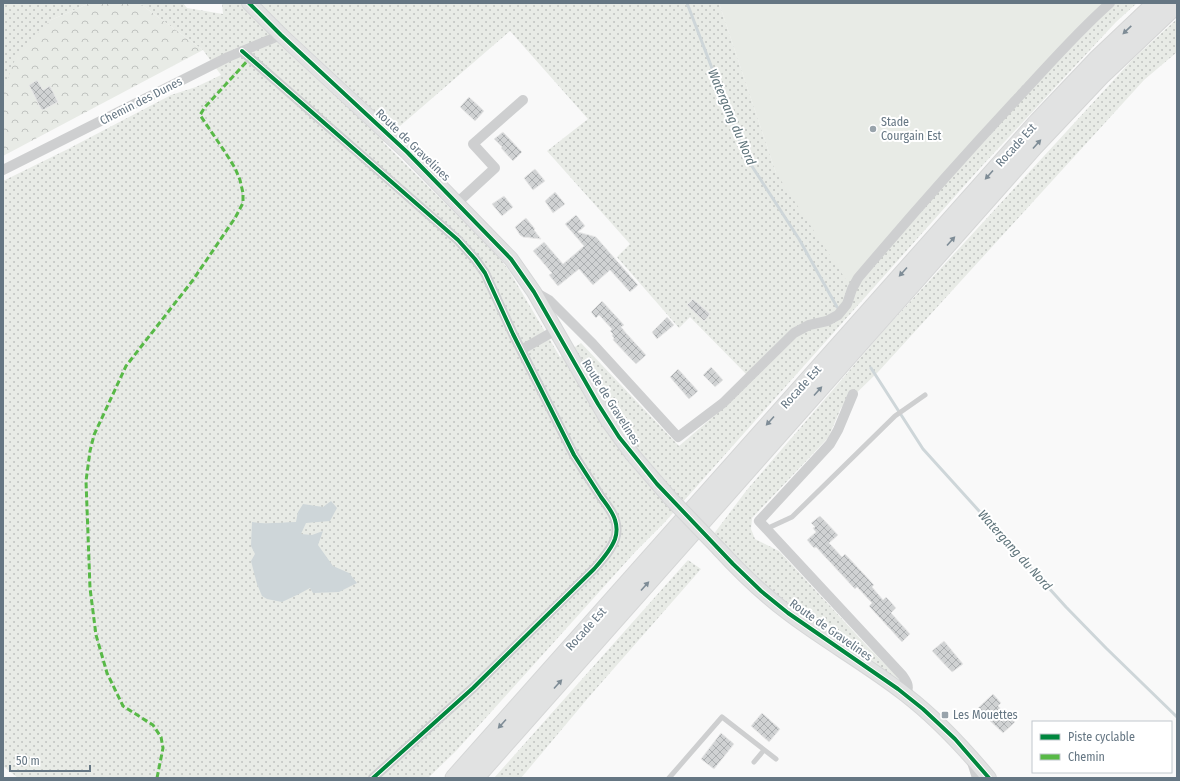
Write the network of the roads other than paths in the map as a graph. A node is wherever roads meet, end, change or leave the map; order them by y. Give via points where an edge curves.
1 (249, 3) edge
2 (1110, 3) edge
3 (1156, 3) edge
4 (1177, 4) edge
5 (281, 35) junction
6 (242, 51) junction
7 (523, 100) dead end
8 (3, 170) edge
9 (457, 203) junction
10 (534, 292) junction
11 (556, 330) junction
12 (521, 350) junction
13 (852, 394) dead end
14 (925, 395) dead end
15 (766, 529) junction
16 (906, 695) junction
17 (532, 713) junction
18 (764, 750) junction
19 (969, 754) junction
20 (776, 759) dead end
21 (754, 762) dead end
22 (470, 772) edge
23 (373, 778) edge
24 (444, 778) edge
25 (454, 778) edge
26 (484, 778) edge
27 (669, 778) edge
28 (976, 778) edge
29 (989, 778) edge

1 - 5 main road, Route de Gravelines
2 - 10 street via 997,120 912,215 858,278 838,315 827,321 809,324 794,333 723,403 678,437 601,352 549,300
3 -> 22 highway, Rocade Est via 1096,60 1033,126
17 -> 4 highway, Rocade Est via 1038,142 1112,65
5 - 6 street, Chemin des Dunes
5 - 9 main road, Route de Gravelines via 386,132
6 - 8 street, Chemin des Dunes
6 - 12 street via 464,245 485,273
7 - 9 street via 473,144 495,168
9 - 10 main road, Route de Gravelines via 511,259
10 - 11 main road, Route de Gravelines
11 - 12 street
11 - 16 main road, Route de Gravelines, bridge via 614,429 670,498 761,591 788,613
12 - 23 street via 574,455 614,516 615,539 594,569 465,696
13 - 15 street via 830,444 759,521
14 - 15 lane via 895,416 792,516
15 - 16 street via 902,675 909,687
16 - 19 main road, Route de Gravelines via 935,719
17 - 22 highway, Rocade Est
17 - 26 highway
18 - 20 lane
18 - 21 lane
18 - 27 lane via 722,717
19 - 28 street
19 - 29 main road, Route de Gravelines
22 - 24 highway
22 - 25 highway, Rocade Est

